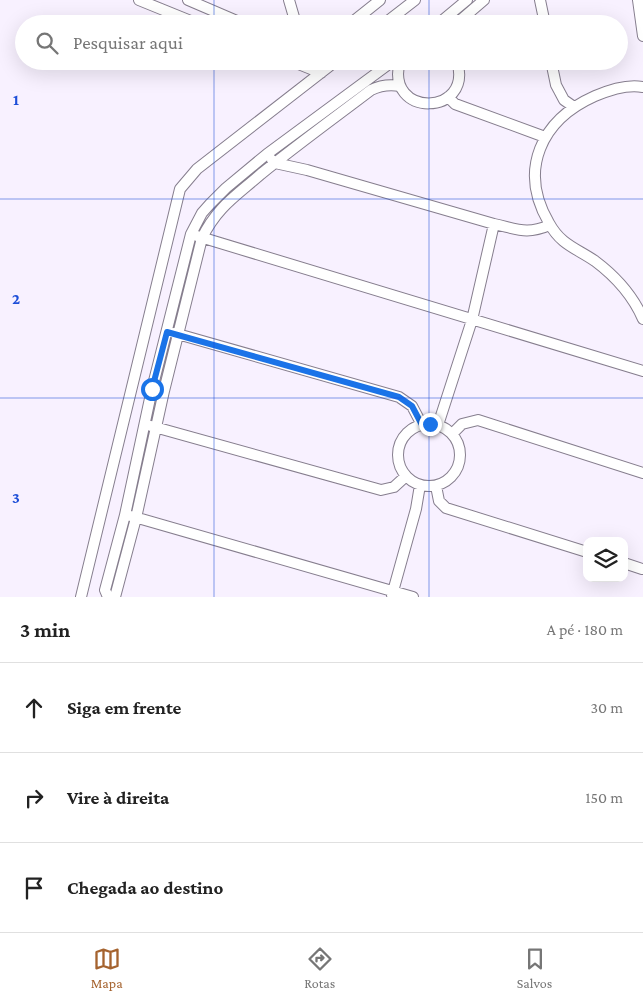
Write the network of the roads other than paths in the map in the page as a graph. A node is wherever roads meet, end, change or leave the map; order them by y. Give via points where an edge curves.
1 (139, 0) edge
2 (188, 0) edge
3 (288, 0) edge
4 (380, 0) edge
5 (415, 0) edge
6 (467, 0) edge
7 (484, 0) edge
8 (540, 0) edge
9 (638, 0) edge
10 (176, 15) edge
11 (223, 15) edge
12 (293, 15) edge
13 (361, 15) edge
14 (396, 15) edge
15 (449, 15) edge
16 (466, 15) edge
17 (542, 15) edge
18 (643, 36) edge
19 (314, 70) edge
20 (325, 70) edge
21 (381, 70) edge
22 (398, 70) edge
23 (459, 70) edge
24 (553, 70) edge
25 (321, 73) junction
26 (400, 86) junction
27 (643, 87) edge
28 (448, 97) junction
29 (574, 107) junction
30 (545, 137) junction
31 (267, 154) junction
32 (275, 163) junction
33 (494, 224) junction
34 (550, 225) junction
35 (191, 234) junction
36 (202, 238) junction
37 (643, 319) edge
38 (472, 320) junction
39 (167, 332) junction
40 (178, 334) junction
41 (643, 371) edge
42 (145, 425) junction
43 (422, 425) junction
44 (438, 425) junction
45 (157, 428) junction
46 (452, 434) junction
47 (643, 473) edge
48 (406, 476) junction
49 (420, 485) junction
50 (436, 486) junction
51 (125, 515) junction
52 (136, 518) junction
53 (583, 551) edge
54 (628, 564) edge
55 (642, 569) dead end
56 (392, 594) edge
57 (81, 597) edge
58 (108, 597) edge
59 (115, 597) edge
60 (414, 597) edge

1 - 10 street
2 - 11 street
3 - 12 street
4 - 13 street
5 - 14 street
6 - 15 street
7 - 16 street
8 - 17 street
9 - 18 street
19 - 25 street
20 - 25 street
21 - 31 street
22 - 26 street
23 - 28 street via 458,84
24 - 29 street via 564,100
25 - 57 street via 197,169 180,189
26 - 28 street via 410,98 425,104 441,102
26 - 32 street via 391,84 371,90
27 - 29 street via 612,90
28 - 30 street via 455,104
29 - 30 street
30 - 34 street via 536,158 535,180 539,201
31 - 32 street
31 - 35 street via 214,200 202,213
32 - 33 street
32 - 36 street via 226,204
33 - 34 street via 526,231
33 - 38 street
34 - 37 street via 567,245 613,276
35 - 36 street
35 - 39 street
36 - 38 street
36 - 40 street
38 - 41 street
38 - 44 street
39 - 40 street
39 - 42 street
40 - 43 street via 399,397 412,406
40 - 45 street
42 - 45 street
42 - 51 street
43 - 44 street
43 - 48 street via 408,432 400,446 399,462
44 - 46 street
45 - 48 street via 381,490 394,487
45 - 52 street
46 - 47 street via 462,424 478,420
46 - 50 street via 460,448 459,465 450,478
48 - 49 street
49 - 50 street
49 - 56 street
50 - 53 street via 439,501 446,508
51 - 52 street
51 - 58 street via 105,590
52 - 56 street
52 - 59 street
54 - 55 street
56 - 60 street

